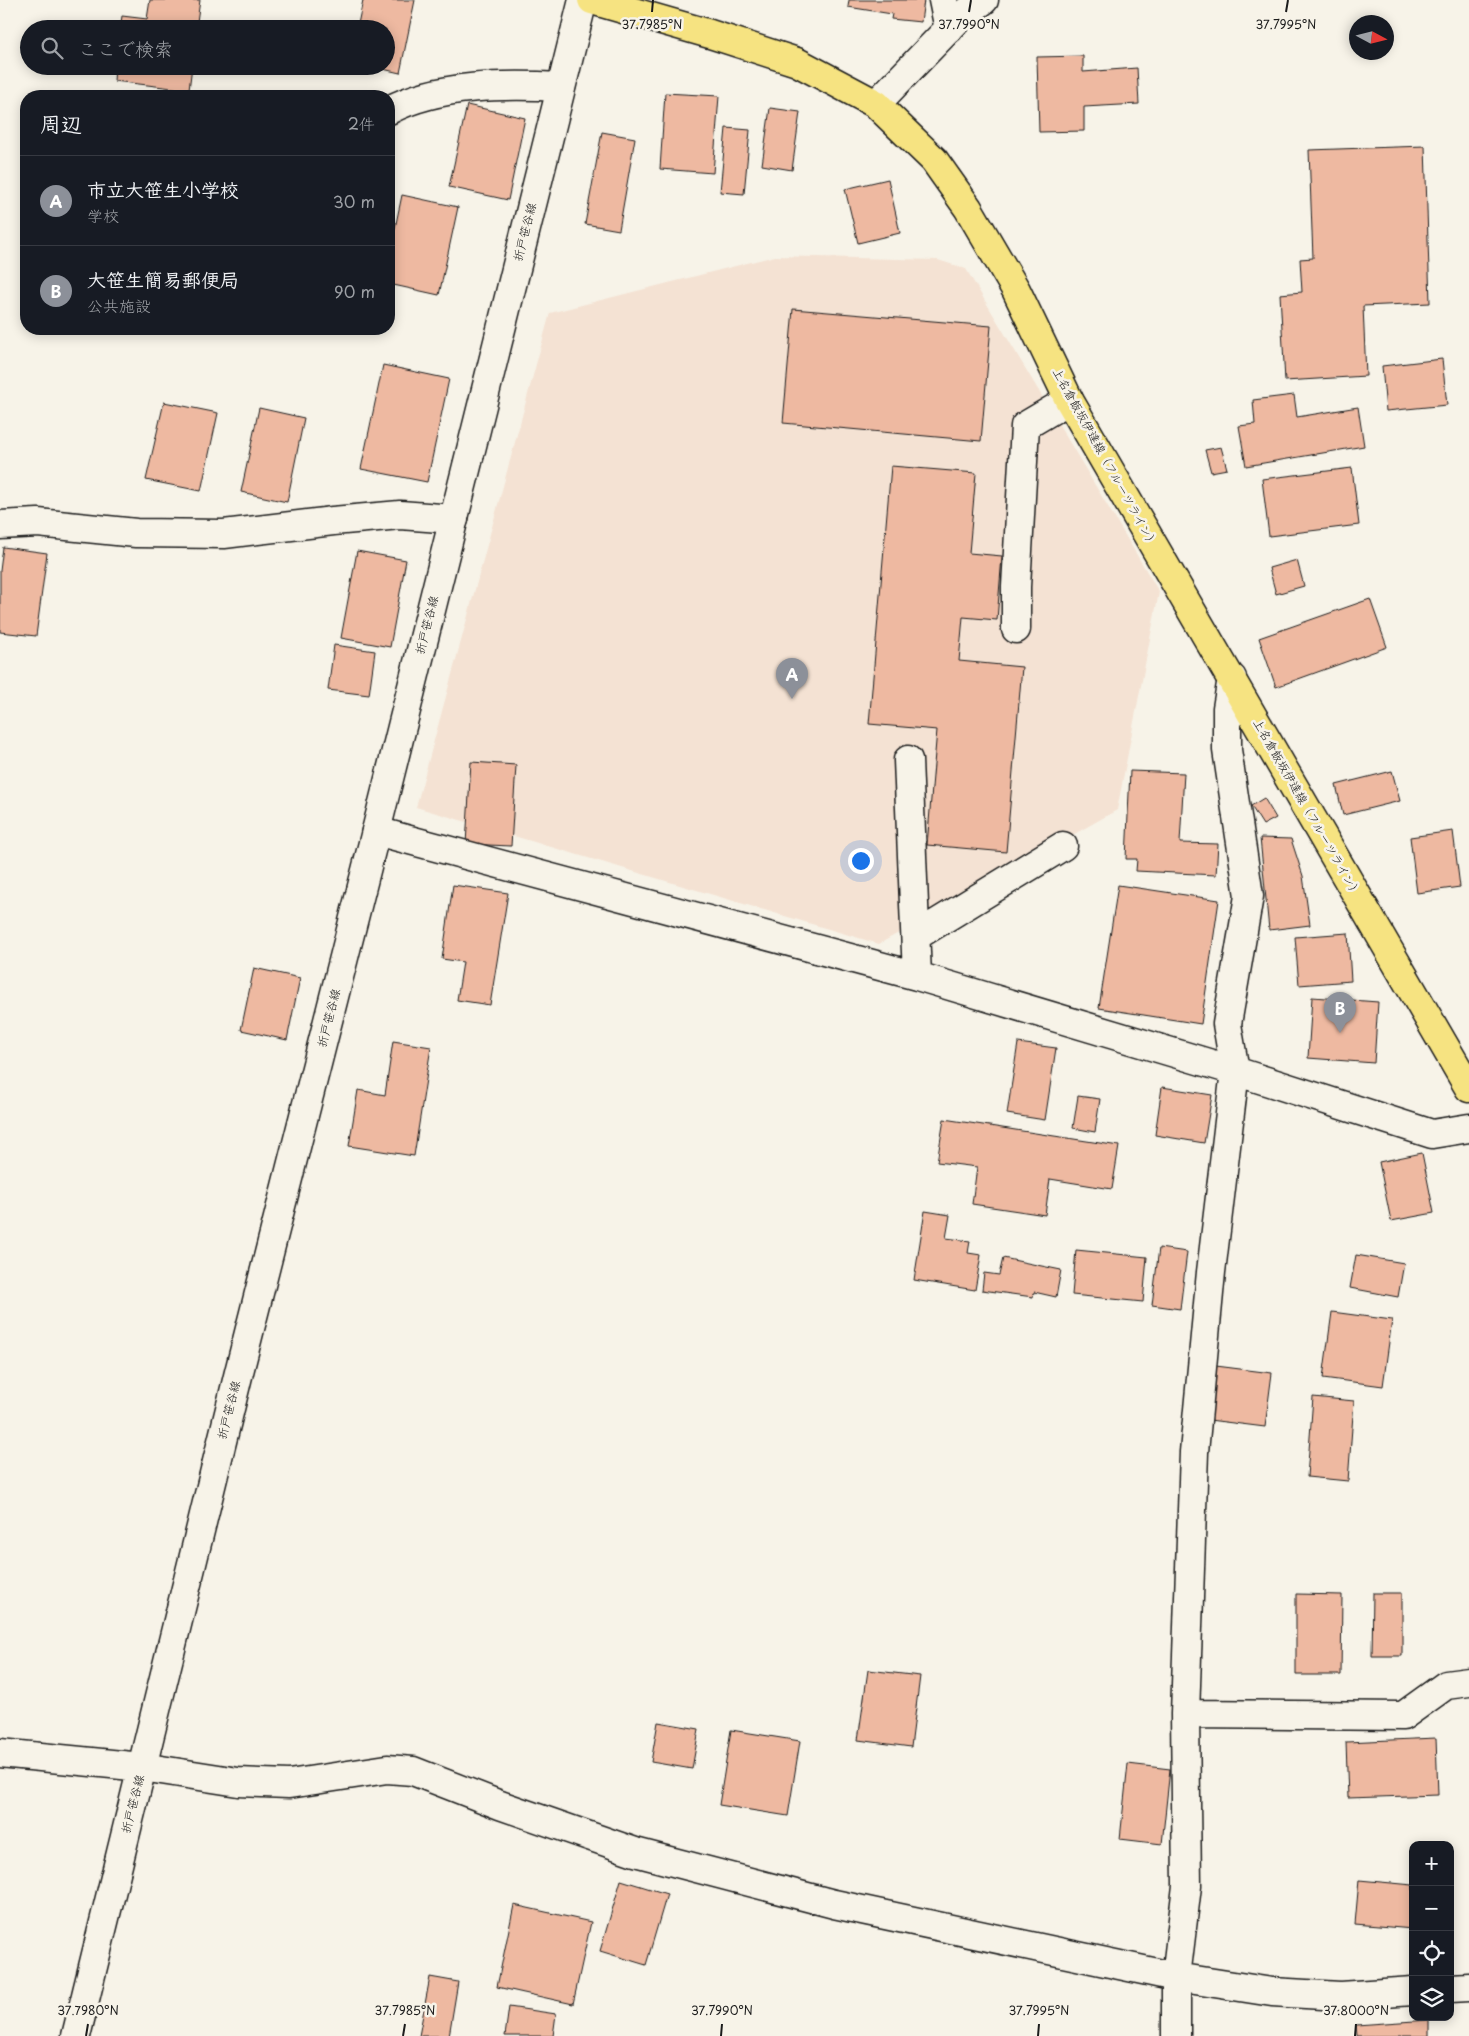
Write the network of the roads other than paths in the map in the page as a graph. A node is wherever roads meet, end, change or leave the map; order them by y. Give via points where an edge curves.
1 (583, 0) edge
2 (592, 0) edge
3 (942, 0) edge
4 (984, 0) edge
5 (949, 29) junction
6 (561, 87) junction
7 (876, 104) junction
8 (395, 107) edge
9 (1069, 400) junction
10 (454, 519) junction
11 (0, 524) edge
12 (1016, 629) dead end
13 (1232, 678) junction
14 (908, 760) dead end
15 (376, 832) junction
16 (1063, 846) dead end
17 (916, 936) junction
18 (917, 976) junction
19 (1235, 1071) junction
20 (1469, 1088) edge
21 (1469, 1128) edge
22 (1469, 1682) edge
23 (1185, 1714) junction
24 (0, 1753) edge
25 (142, 1767) junction
26 (1176, 1977) junction
27 (1469, 1987) edge
28 (1454, 1988) edge
29 (1409, 1991) edge
30 (76, 2036) edge
31 (1176, 2036) edge

1 - 6 street, 折戸笹谷線
2 - 7 main road, 上名倉飯坂伊達線（フルーツライン） via 797,62
3 - 5 street
4 - 5 street
5 - 7 street
6 - 8 street via 519,85 438,93
6 - 10 street, 折戸笹谷線
7 - 9 main road, 上名倉飯坂伊達線（フルーツライン） via 934,160 968,208 1016,290
9 - 12 street via 1025,426
9 - 13 main road, 上名倉飯坂伊達線（フルーツライン）
10 - 11 street via 400,515 224,534 136,533 38,523
10 - 15 street, 折戸笹谷線
13 - 19 street via 1227,708 1227,750 1249,896 1227,1024
13 - 20 main road, 上名倉飯坂伊達線（フルーツライン）
14 - 17 street
15 - 18 street
15 - 25 street, 折戸笹谷線
16 - 17 street
17 - 18 street
18 - 19 street
19 - 21 street via 1432,1134
19 - 23 street via 1194,1452
22 - 23 street via 1446,1685 1403,1716
23 - 26 street via 1187,1886
24 - 25 street
25 - 26 street via 238,1782 289,1784 387,1769 413,1771 635,1852 834,1904
25 - 30 street, 折戸笹谷線
26 - 29 street via 1272,1992 1340,1996
26 - 31 street
27 - 28 street

